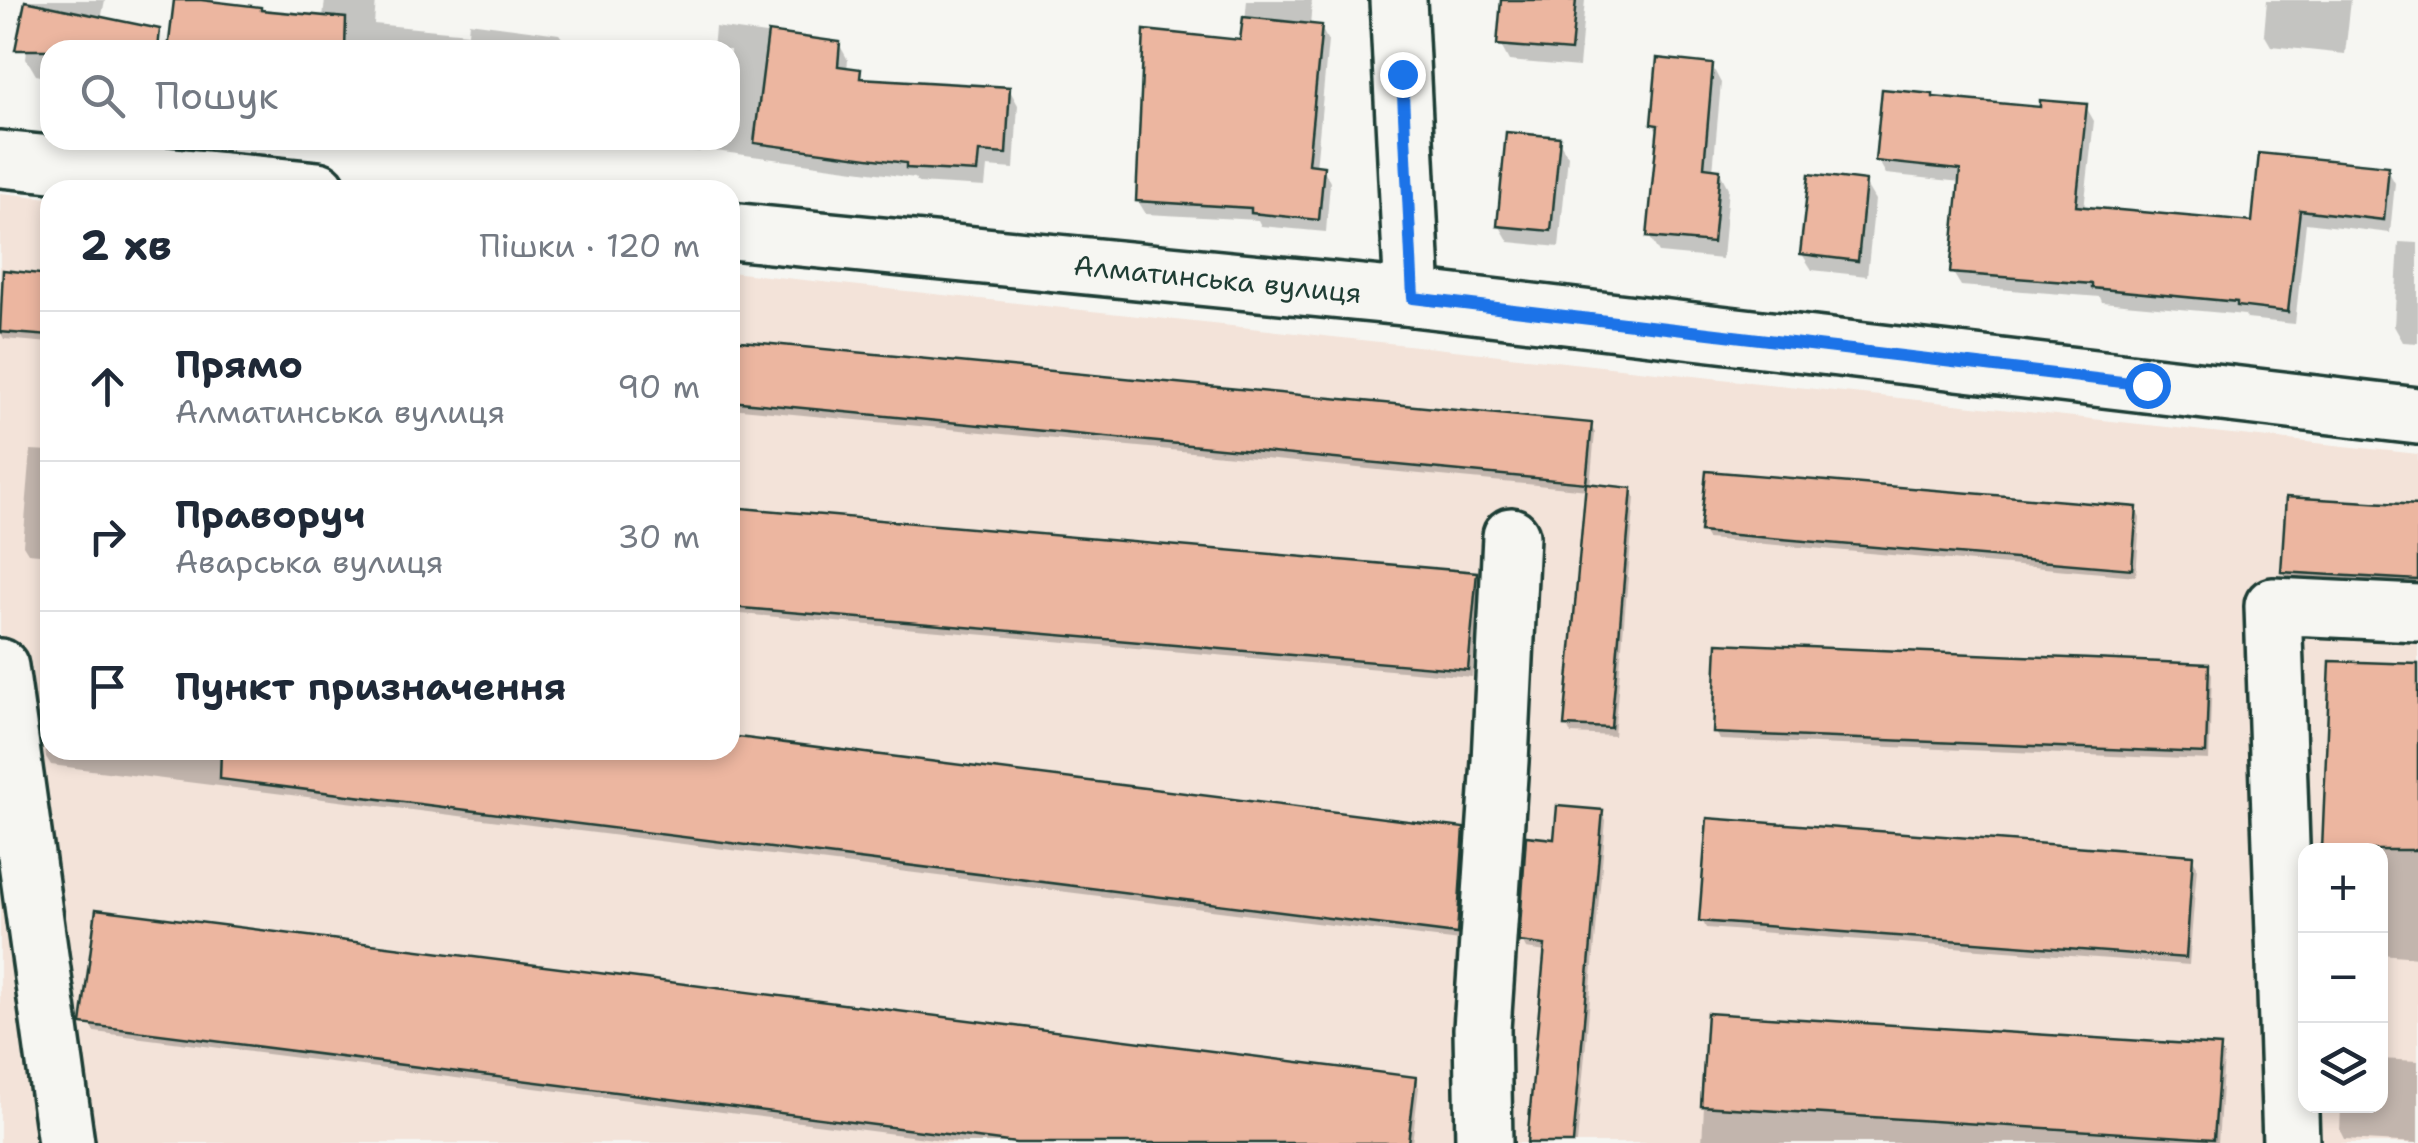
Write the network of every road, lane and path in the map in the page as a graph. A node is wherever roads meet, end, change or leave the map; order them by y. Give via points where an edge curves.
1 (1398, 0) edge
2 (0, 159) edge
3 (215, 180) edge
4 (740, 232) edge
5 (1413, 298) junction
6 (2418, 416) edge
7 (1511, 536) dead end
8 (2418, 613) edge
9 (0, 667) edge
10 (66, 1143) edge
11 (1484, 1143) edge
12 (2291, 1143) edge

1 - 5 street
2 - 3 street
4 - 5 street, Алматинська вулиця
5 - 6 street, Алматинська вулиця
7 - 11 street via 1482,1030
8 - 12 street via 2272,606
9 - 10 street

